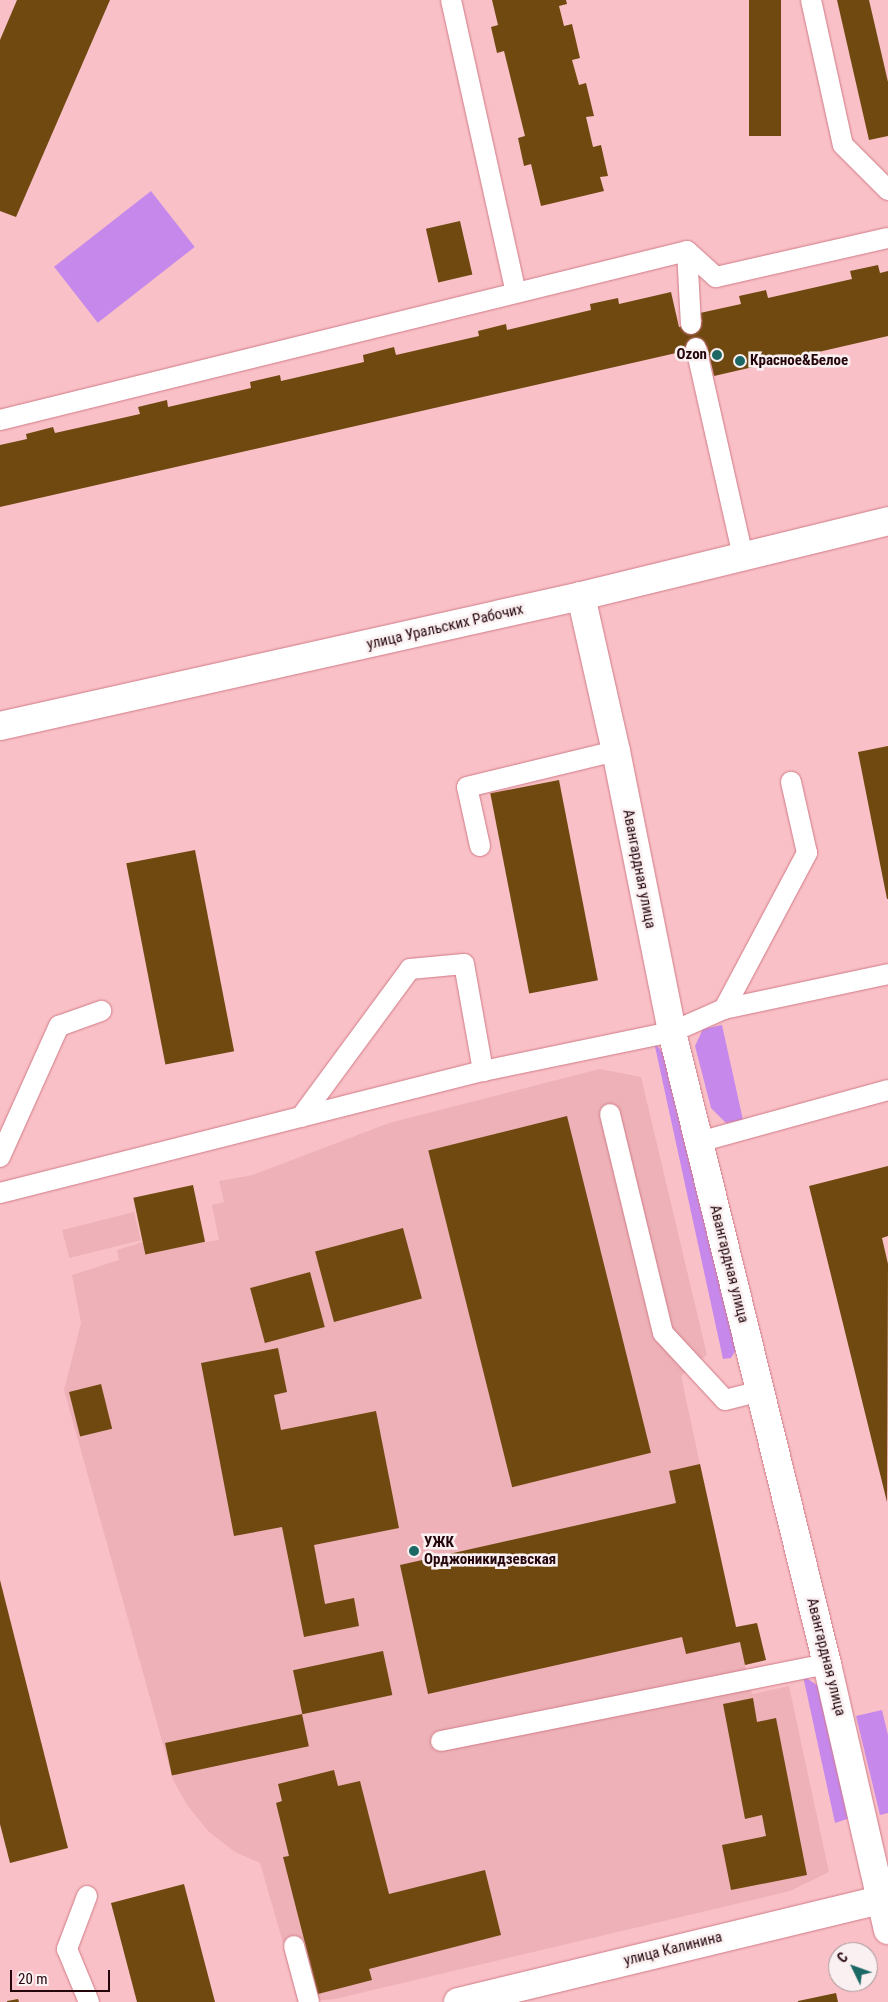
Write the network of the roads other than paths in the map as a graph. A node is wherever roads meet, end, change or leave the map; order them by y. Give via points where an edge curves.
1 (451, 0) edge
2 (811, 0) edge
3 (888, 190) edge
4 (888, 238) edge
5 (687, 251) junction
6 (516, 292) junction
7 (691, 324) dead end
8 (696, 348) dead end
9 (0, 420) edge
10 (888, 521) edge
11 (743, 556) junction
12 (581, 596) junction
13 (0, 726) edge
14 (616, 751) junction
15 (792, 782) dead end
16 (480, 846) dead end
17 (888, 974) edge
18 (724, 1009) junction
19 (101, 1011) dead end
20 (672, 1032) junction
21 (483, 1071) junction
22 (888, 1090) edge
23 (610, 1114) dead end
24 (301, 1117) junction
25 (699, 1142) junction
26 (0, 1157) edge
27 (0, 1193) edge
28 (760, 1392) junction
29 (827, 1664) junction
30 (441, 1741) dead end
31 (87, 1896) dead end
32 (885, 1899) edge
33 (888, 1930) edge
34 (294, 1946) dead end
35 (89, 2002) edge
36 (309, 2002) edge
37 (458, 2002) edge

1 - 6 lane
2 - 3 lane via 843,145
4 - 5 lane via 716,277
5 - 6 lane
5 - 7 lane
6 - 9 lane
8 - 11 lane
10 - 11 street, улица Уральских Рабочих
11 - 12 street, улица Уральских Рабочих
12 - 13 street, улица Уральских Рабочих
12 - 14 street, Авангардная улица
14 - 16 lane via 467,787
14 - 20 street, Авангардная улица
15 - 18 lane via 807,853
17 - 18 lane
18 - 20 lane
19 - 26 lane via 59,1026
20 - 21 lane
20 - 25 street, Авангардная улица
21 - 24 lane
21 - 24 lane via 464,964 410,969
22 - 25 lane
23 - 28 lane via 663,1333 725,1400
24 - 27 lane
25 - 28 street, Авангардная улица
28 - 29 street, Авангардная улица
29 - 30 lane
29 - 32 street, Авангардная улица
31 - 35 lane via 67,1949
32 - 33 street, Авангардная улица
32 - 37 street, улица Калинина
34 - 36 lane

